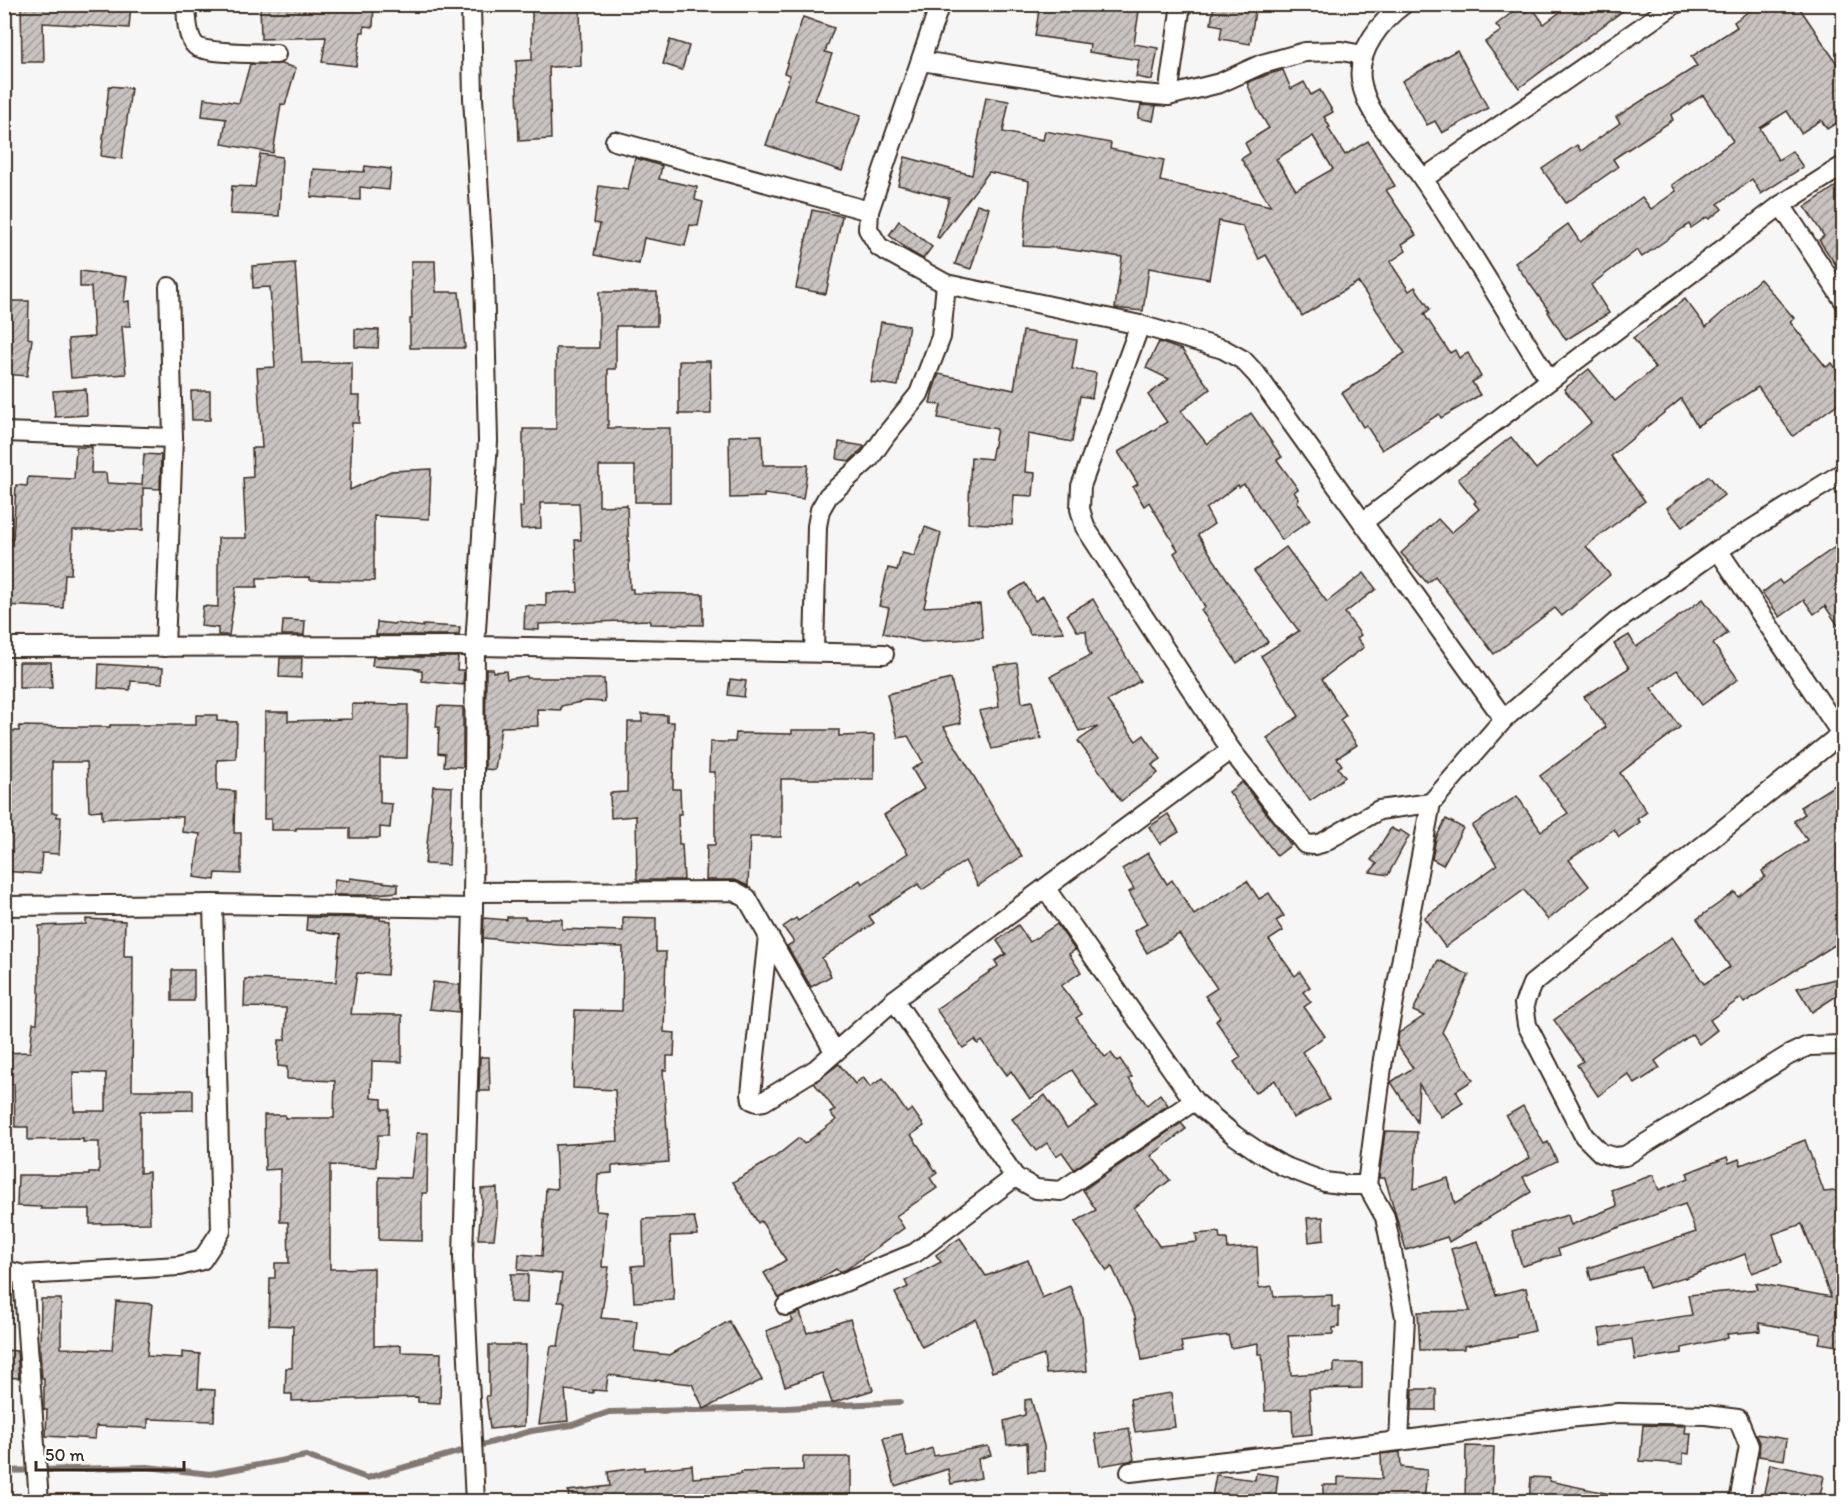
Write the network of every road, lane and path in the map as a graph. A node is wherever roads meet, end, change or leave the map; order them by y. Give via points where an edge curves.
1 (186, 4) edge
2 (471, 4) edge
3 (940, 4) edge
4 (1181, 4) edge
5 (1404, 4) edge
6 (1676, 4) edge
7 (276, 54) dead end
8 (1363, 55) junction
9 (921, 61) junction
10 (1168, 96) junction
11 (615, 141) dead end
12 (1844, 165) edge
13 (1423, 179) junction
14 (1781, 205) junction
15 (869, 211) junction
16 (946, 284) junction
17 (169, 287) dead end
18 (1844, 301) edge
19 (1140, 325) junction
20 (1550, 380) junction
21 (4, 432) edge
22 (173, 438) junction
23 (1844, 472) edge
24 (1363, 522) junction
25 (1718, 550) junction
26 (475, 646) junction
27 (4, 647) edge
28 (165, 647) junction
29 (814, 651) junction
30 (884, 654) dead end
31 (1504, 719) junction
32 (1842, 736) edge
33 (1231, 750) junction
34 (1431, 803) junction
35 (1046, 889) junction
36 (473, 900) junction
37 (213, 904) junction
38 (4, 906) edge
39 (768, 936) junction
40 (894, 1000) junction
41 (1844, 1045) edge
42 (834, 1051) junction
43 (1194, 1101) junction
44 (1015, 1177) junction
45 (1367, 1185) junction
46 (4, 1270) edge
47 (23, 1275) junction
48 (786, 1306) dead end
49 (1399, 1441) junction
50 (1130, 1472) dead end
51 (39, 1502) edge
52 (475, 1502) edge
53 (1739, 1502) edge

1 - 7 street via 189,33 195,45 206,51
2 - 26 street via 488,441
3 - 9 street
4 - 10 street
5 - 8 street via 1371,38
6 - 13 street
8 - 10 street via 1305,52
8 - 13 street via 1361,79 1368,106
9 - 10 street
9 - 15 street
11 - 15 street
12 - 14 street
13 - 20 street
14 - 18 street
14 - 20 street
15 - 16 street via 868,229 879,247
16 - 19 street
16 - 29 street via 941,337 920,394 870,458 828,496 820,510
17 - 22 street
19 - 24 street via 1223,349 1243,360
19 - 33 street via 1081,486 1080,509 1085,527
20 - 24 street
21 - 22 street
22 - 28 street
23 - 25 street
24 - 31 street
25 - 31 street via 1616,622
25 - 32 street
26 - 28 street
26 - 29 street
26 - 36 street
27 - 28 street
29 - 30 street
31 - 34 street
32 - 41 street via 1532,984 1524,1004 1527,1025 1584,1136 1601,1153 1614,1157 1625,1156 1789,1055 1808,1046
33 - 34 street via 1305,844 1322,843 1379,810
33 - 35 street
34 - 45 street via 1383,1059
35 - 40 street
35 - 43 street
36 - 37 street
36 - 39 street via 734,891 747,898
36 - 52 street via 463,1257
37 - 38 street
37 - 47 street via 221,1231 202,1260 179,1266
39 - 42 street
39 - 42 street via 753,1100 764,1101 816,1069
40 - 42 street
40 - 44 street
43 - 44 street via 1061,1191 1036,1189
43 - 45 street via 1234,1135 1283,1166 1325,1182
44 - 48 street via 915,1253
45 - 49 street via 1385,1217 1405,1317
46 - 47 street
47 - 51 street
49 - 50 street
49 - 53 street via 1618,1413 1738,1419 1749,1446

